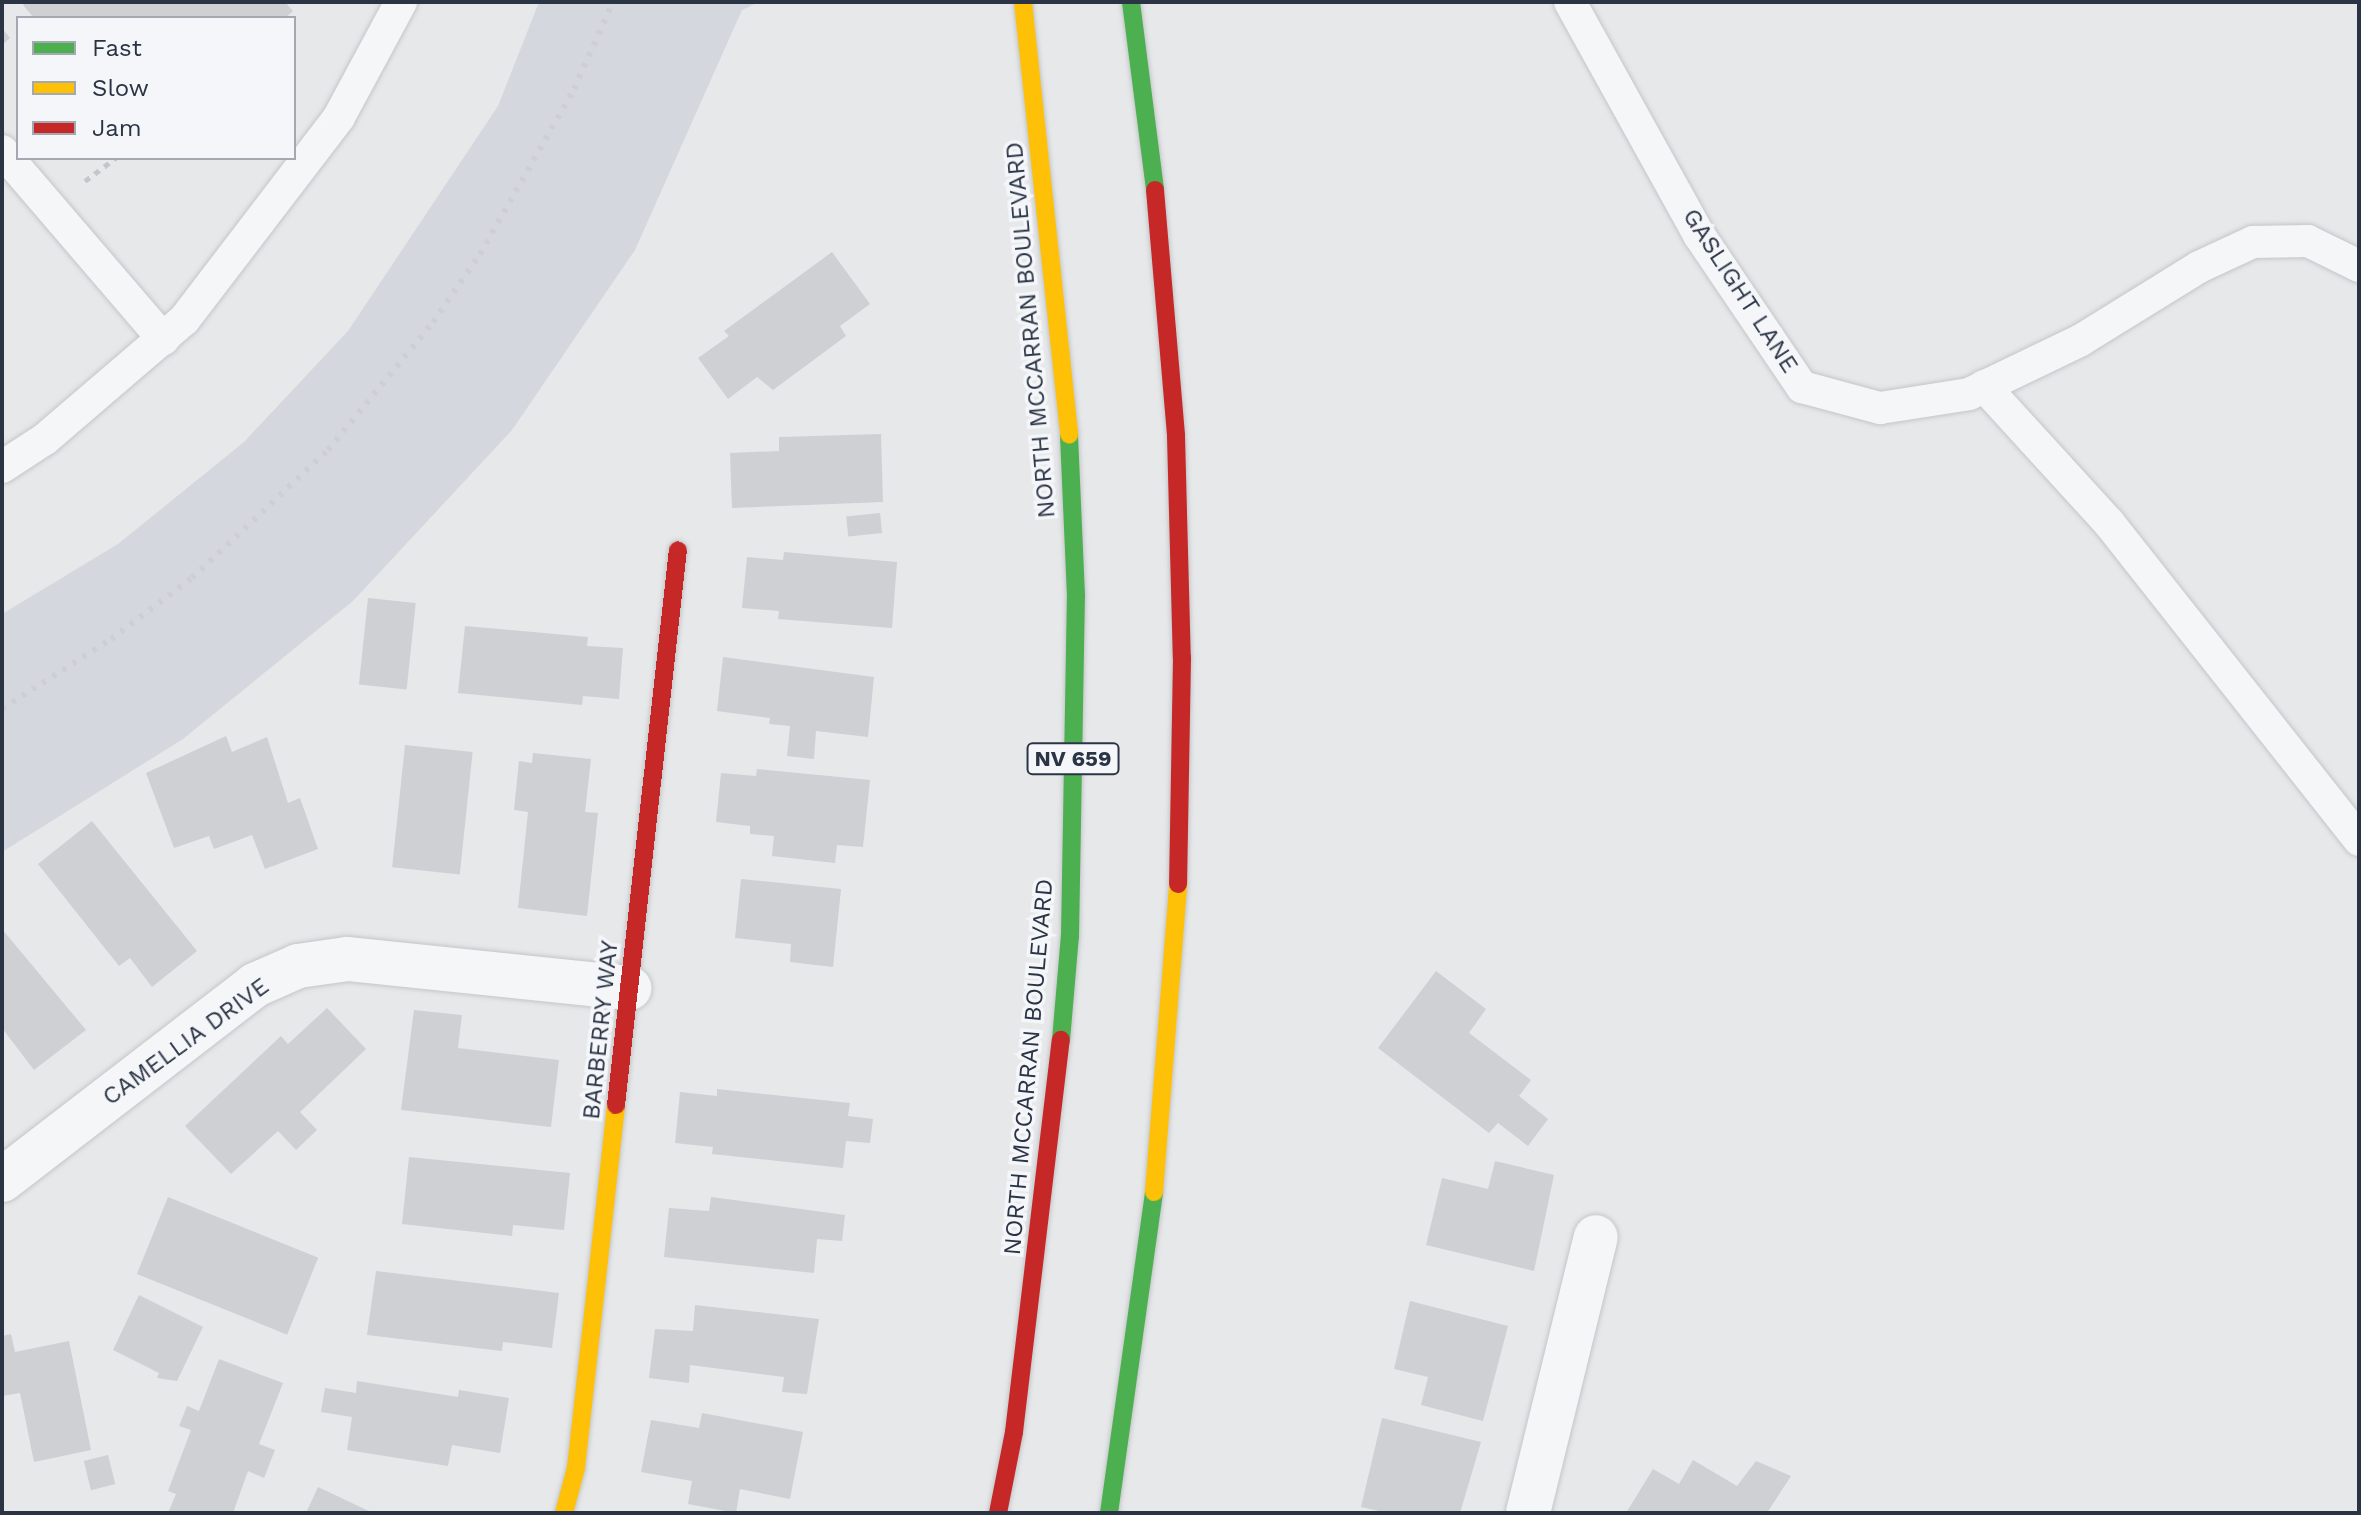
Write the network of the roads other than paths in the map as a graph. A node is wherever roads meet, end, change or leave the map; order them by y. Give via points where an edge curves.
1 (401, 2) edge
2 (1023, 2) edge
3 (1131, 2) edge
4 (1570, 2) edge
5 (2, 151) edge
6 (2359, 266) edge
7 (163, 339) junction
8 (1984, 386) junction
9 (2, 467) edge
10 (678, 550) dead end
11 (2359, 840) edge
12 (630, 988) junction
13 (2, 1180) edge
14 (1596, 1237) dead end
15 (564, 1513) edge
16 (998, 1513) edge
17 (1109, 1513) edge
18 (1528, 1513) edge

1 - 7 lane via 339,117 184,320
2 - 16 main road, NORTH MCCARRAN BOULEVARD / NV 659 via 1068,409 1076,626 1070,936 1052,1136 1014,1432
3 - 17 main road via 1162,243 1176,436 1182,658 1178,912 1161,1139
4 - 8 lane, GASLIGHT LANE via 1699,235 1802,387 1880,408 1969,394
5 - 7 lane
6 - 8 lane, GASLIGHT LANE via 2308,241 2253,242 2167,285 2081,340
7 - 9 lane via 45,439
8 - 11 lane via 2109,523
10 - 12 main road, BARBERRY WAY
12 - 13 street, CAMELLIA DRIVE via 347,959 298,966 255,985
12 - 15 main road, BARBERRY WAY via 576,1468
14 - 18 street

